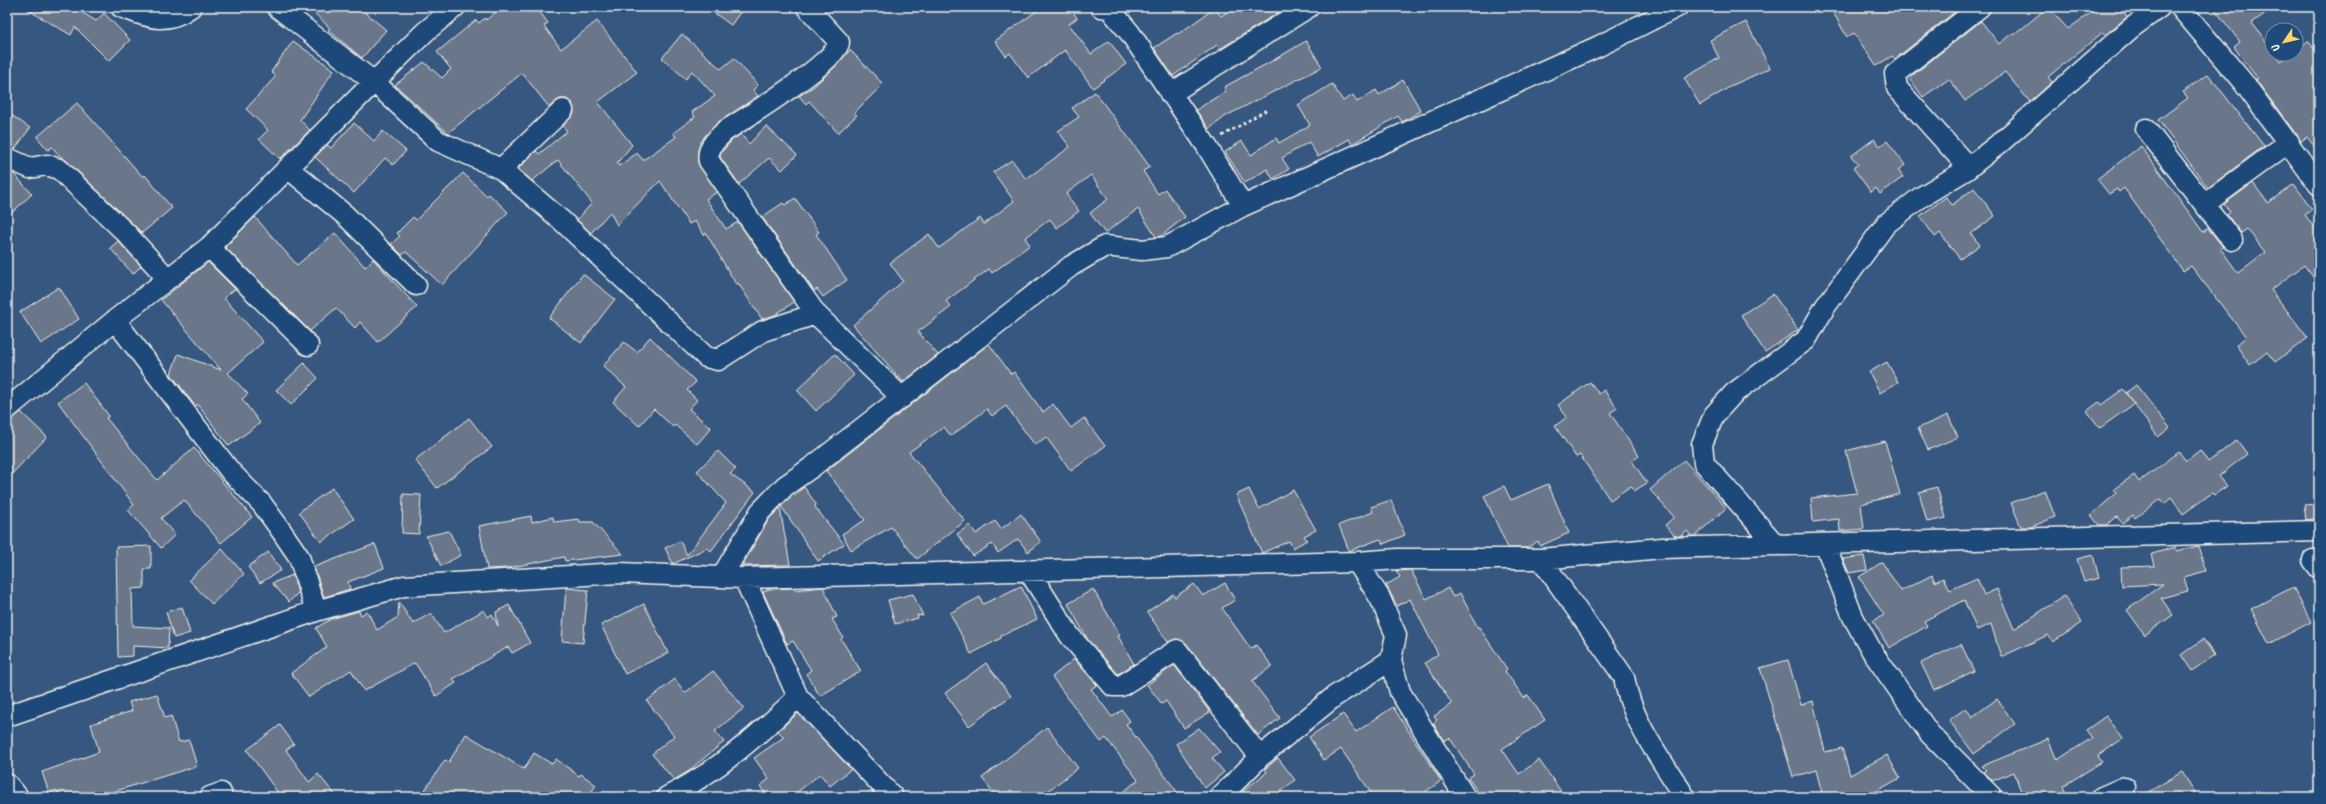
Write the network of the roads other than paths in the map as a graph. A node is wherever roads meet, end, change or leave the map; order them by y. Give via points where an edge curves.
1 (120, 7) edge
2 (192, 7) edge
3 (277, 7) edge
4 (455, 7) edge
5 (807, 7) edge
6 (1101, 7) edge
7 (1309, 7) edge
8 (1677, 7) edge
9 (1980, 7) edge
10 (2160, 7) edge
11 (2180, 7) edge
12 (374, 82) junction
13 (1170, 94) junction
14 (563, 110) dead end
15 (2146, 129) dead end
16 (2289, 142) junction
17 (7, 158) edge
18 (1968, 167) junction
19 (288, 169) junction
20 (501, 169) junction
21 (2318, 179) edge
22 (2205, 204) junction
23 (1243, 206) junction
24 (2232, 240) dead end
25 (209, 247) junction
26 (168, 279) junction
27 (416, 285) dead end
28 (816, 314) junction
29 (115, 320) junction
30 (308, 345) dead end
31 (902, 398) junction
32 (7, 409) edge
33 (2319, 531) edge
34 (1775, 544) junction
35 (1825, 544) junction
36 (1541, 559) junction
37 (1357, 562) junction
38 (1028, 570) junction
39 (722, 576) junction
40 (744, 578) junction
41 (316, 611) junction
42 (1391, 660) junction
43 (798, 697) junction
44 (7, 716) edge
45 (1260, 756) junction
46 (7, 784) edge
47 (2125, 787) dead end
48 (18, 797) edge
49 (667, 797) edge
50 (893, 797) edge
51 (1220, 797) edge
52 (1465, 797) edge
53 (1685, 797) edge
54 (1992, 797) edge
55 (2102, 797) edge

1 - 2 street via 148,18 164,20
3 - 12 street
4 - 12 street via 425,32
5 - 28 street via 839,42 837,48 810,74 725,131 714,142 708,158
6 - 13 street via 1109,8 1130,33
7 - 13 street
8 - 23 street via 1599,46
9 - 18 street via 1895,74 1897,88
10 - 18 street via 2130,29 2001,142
11 - 16 street
12 - 19 street
12 - 20 street via 438,142
13 - 23 street via 1206,145
14 - 20 street
15 - 22 street
16 - 21 street
16 - 22 street
17 - 26 street via 30,168 47,165 59,169 126,233
18 - 34 street via 1921,197 1886,224 1825,307 1806,340 1734,392 1714,415 1702,444 1704,463
19 - 25 street
19 - 27 street via 345,215
20 - 28 street via 561,220 706,357 718,360 763,331
22 - 24 street
23 - 31 street via 1167,247 1142,250 1105,246 1071,266
25 - 26 street
25 - 30 street
26 - 29 street
28 - 31 street
29 - 32 street
29 - 41 street via 230,471 262,504 300,557
31 - 39 street via 785,486 760,512
33 - 35 street
34 - 35 street
34 - 36 street via 1662,548
35 - 54 street via 1853,616 1873,653 1929,733
36 - 37 street via 1398,559
36 - 53 street via 1624,678 1627,698 1641,727
37 - 38 street
37 - 42 street via 1380,598 1396,635
38 - 40 street
38 - 45 street via 1070,636 1113,686 1121,686 1177,650
39 - 40 street
39 - 41 street via 619,573 404,586
40 - 43 street
41 - 44 street
42 - 45 street via 1335,696
42 - 52 street via 1400,692
43 - 49 street via 734,756 695,783
43 - 50 street
45 - 51 street
46 - 48 street
47 - 55 street

